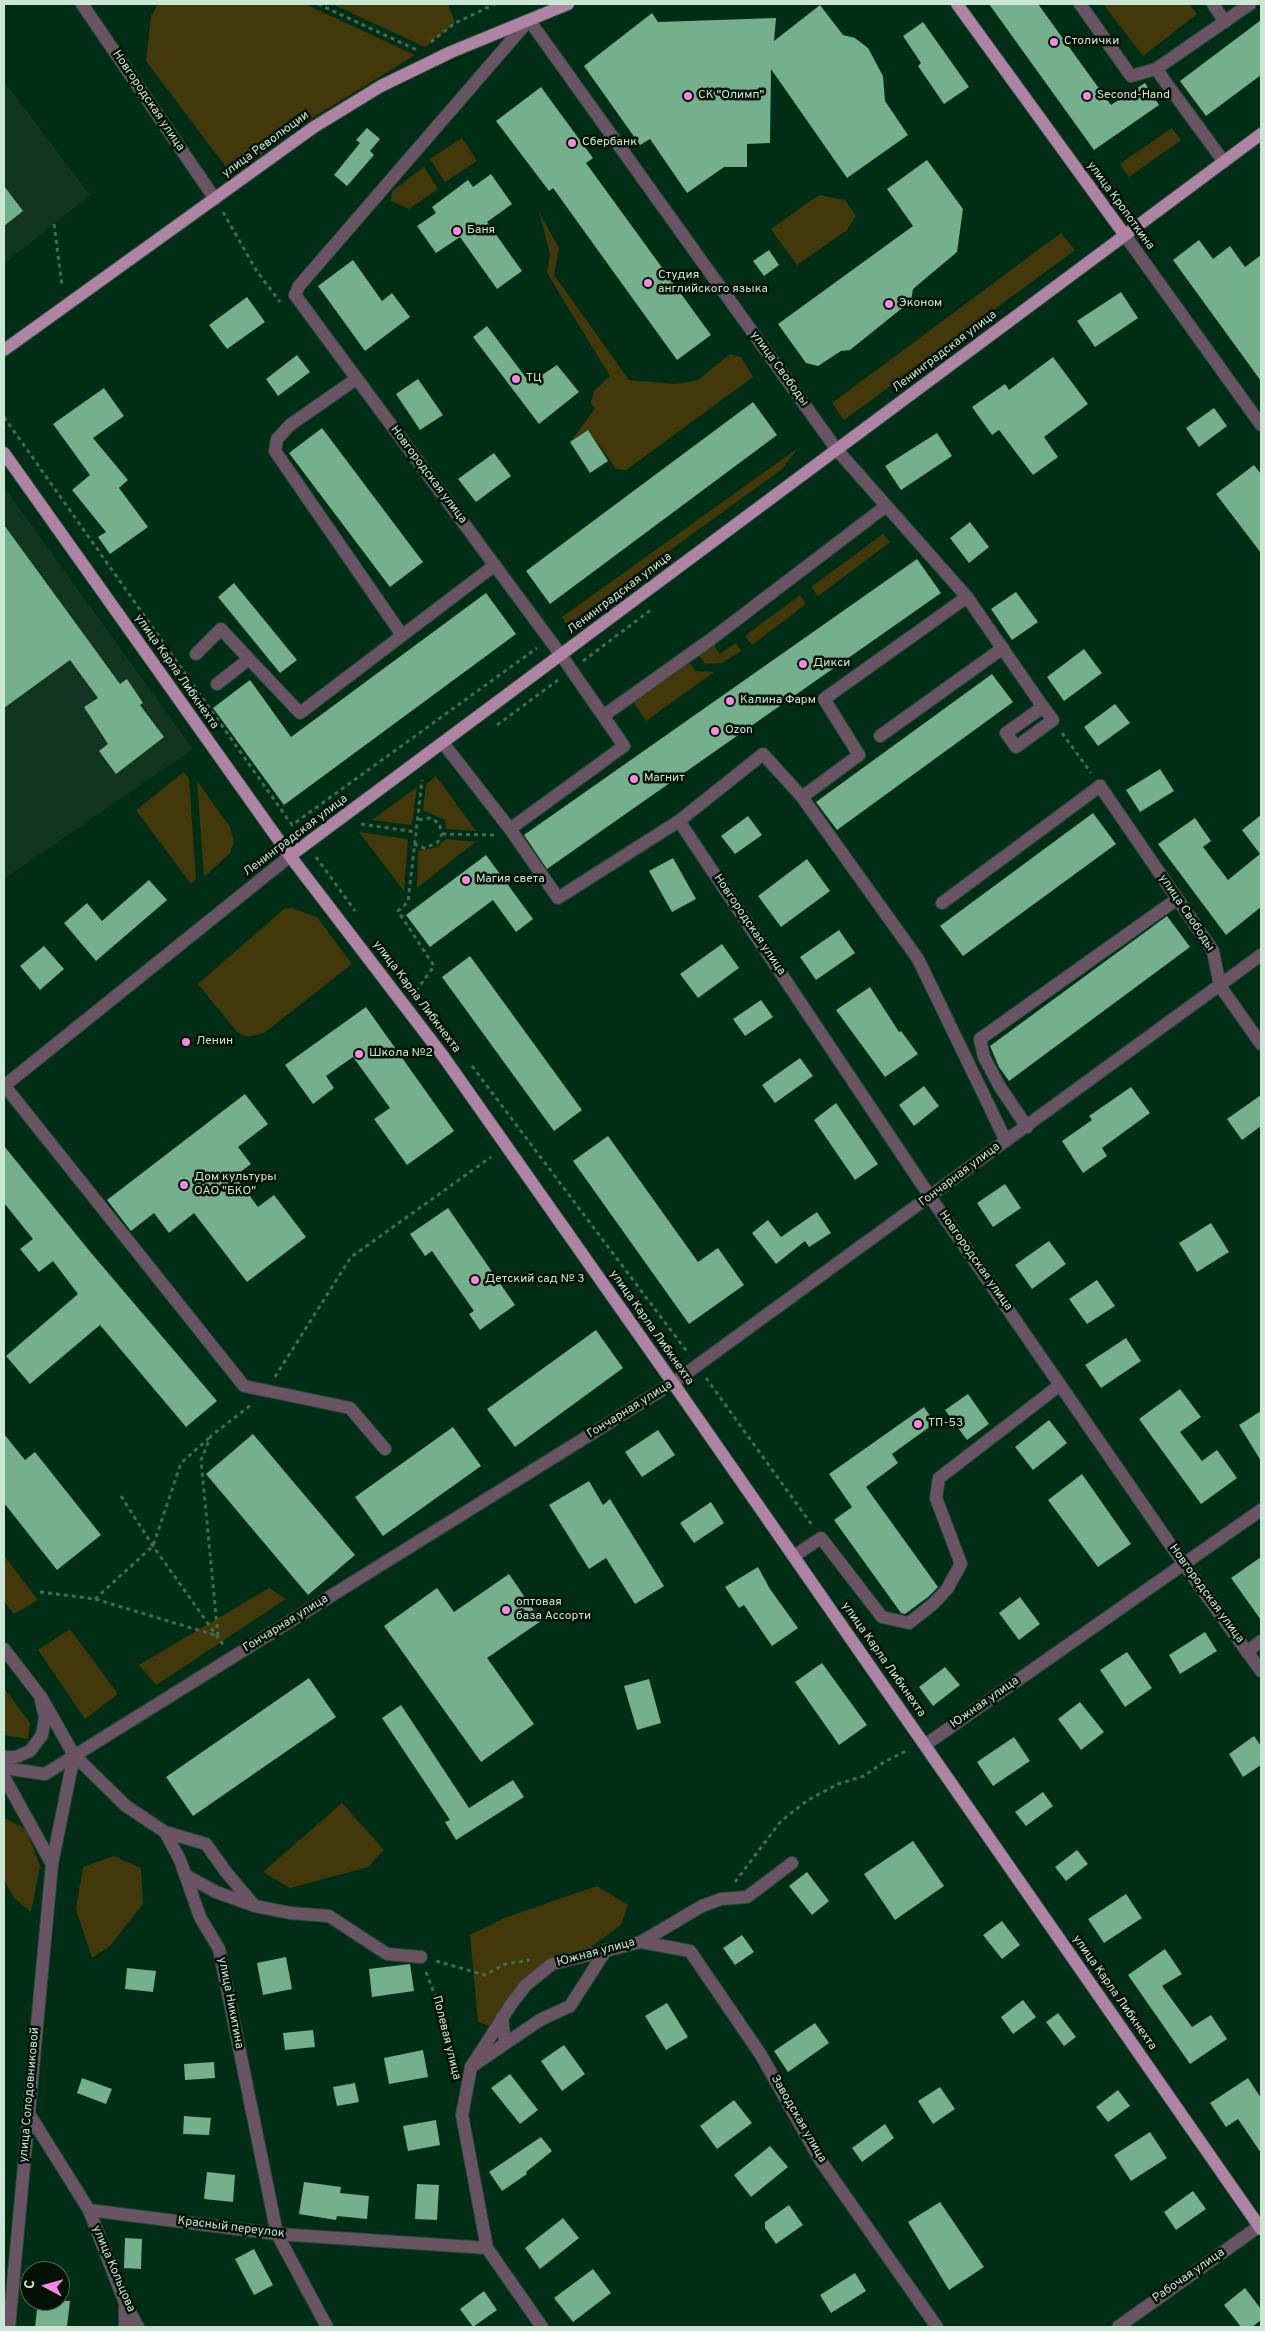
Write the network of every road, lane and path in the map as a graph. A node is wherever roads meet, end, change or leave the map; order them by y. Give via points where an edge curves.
1 (82, 4) edge
2 (318, 4) edge
3 (568, 4) edge
4 (957, 4) edge
5 (1080, 4) edge
6 (1213, 4) edge
7 (1250, 4) edge
8 (529, 20) junction
9 (1225, 22) junction
10 (420, 51) dead end
11 (1156, 69) junction
12 (1261, 134) edge
13 (1224, 162) junction
14 (215, 199) junction
15 (54, 224) dead end
16 (1124, 234) junction
17 (62, 286) dead end
18 (285, 309) dead end
19 (4, 350) edge
20 (356, 379) junction
21 (1261, 424) edge
22 (837, 450) junction
23 (4, 453) edge
24 (886, 506) junction
25 (495, 565) junction
26 (967, 597) junction
27 (658, 605) dead end
28 (402, 635) junction
29 (1003, 648) junction
30 (196, 654) dead end
31 (561, 655) junction
32 (249, 659) junction
33 (572, 670) junction
34 (217, 684) dead end
35 (1043, 707) junction
36 (603, 716) junction
37 (1053, 720) junction
38 (493, 728) dead end
39 (880, 736) dead end
40 (443, 743) junction
41 (429, 774) dead end
42 (422, 780) junction
43 (414, 785) dead end
44 (1100, 786) junction
45 (802, 797) junction
46 (369, 819) dead end
47 (417, 820) junction
48 (679, 821) junction
49 (361, 824) junction
50 (510, 829) junction
51 (354, 830) dead end
52 (416, 832) junction
53 (442, 834) junction
54 (414, 844) junction
55 (323, 852) dead end
56 (290, 856) junction
57 (1177, 899) junction
58 (942, 903) dead end
59 (357, 913) dead end
60 (1261, 955) edge
61 (410, 984) dead end
62 (1220, 986) junction
63 (1261, 1044) edge
64 (470, 1063) dead end
65 (4, 1085) edge
66 (1027, 1127) junction
67 (1006, 1141) junction
68 (492, 1157) dead end
69 (931, 1198) junction
70 (697, 1366) junction
71 (673, 1383) junction
72 (1060, 1385) junction
73 (266, 1392) junction
74 (211, 1436) junction
75 (385, 1449) dead end
76 (121, 1496) dead end
77 (1261, 1510) edge
78 (821, 1538) junction
79 (153, 1546) junction
80 (794, 1556) junction
81 (1183, 1563) junction
82 (40, 1592) dead end
83 (94, 1599) junction
84 (218, 1636) junction
85 (1261, 1641) edge
86 (4, 1650) edge
87 (1247, 1652) junction
88 (232, 1657) junction
89 (1261, 1671) edge
90 (41, 1697) junction
91 (925, 1745) junction
92 (74, 1755) junction
93 (4, 1757) edge
94 (4, 1768) edge
95 (4, 1777) edge
96 (165, 1832) junction
97 (792, 1863) dead end
98 (52, 1864) junction
99 (185, 1875) junction
100 (721, 1899) junction
101 (255, 1906) junction
102 (641, 1942) junction
103 (606, 1950) junction
104 (421, 1957) junction
105 (552, 1964) junction
106 (502, 2017) junction
107 (505, 2044) junction
108 (471, 2067) junction
109 (455, 2070) dead end
110 (29, 2114) junction
111 (89, 2210) junction
112 (1261, 2227) edge
113 (277, 2234) junction
114 (487, 2248) junction
115 (126, 2303) junction
116 (9, 2327) edge
117 (125, 2327) edge
118 (138, 2327) edge
119 (327, 2327) edge
120 (542, 2327) edge
121 (937, 2327) edge
122 (1118, 2327) edge

1 - 14 street, Новгородская улица
2 - 10 path
3 - 8 main road, улица Революции
4 - 16 main road, улица Кропоткина
5 - 11 street via 1131,76
6 - 9 street
7 - 9 street
8 - 14 main road, улица Революции via 450,52 381,86 314,127
8 - 20 street, Новгородская улица via 299,286 295,295
8 - 22 street, улица Свободы
9 - 11 street
11 - 13 street
12 - 13 main road, Ленинградская улица
13 - 16 main road, Ленинградская улица
14 - 18 path via 256,270
14 - 19 main road, улица Революции
15 - 17 path
16 - 21 street, улица Кропоткина
16 - 22 main road, Ленинградская улица
20 - 25 street, Новгородская улица
20 - 28 street via 290,425 277,439 275,451
22 - 24 street, улица Свободы
22 - 31 main road, Ленинградская улица
23 - 56 main road, улица Карла Либкнехта
24 - 26 street, улица Свободы
24 - 36 street via 710,640
25 - 28 street
25 - 31 street, Новгородская улица
26 - 29 street, улица Свободы
26 - 45 street via 824,699 860,755
27 - 33 path
28 - 32 street via 300,713
29 - 35 street, улица Свободы
29 - 39 street
30 - 32 street via 221,629
31 - 33 street, Новгородская улица
31 - 40 main road, Ленинградская улица
32 - 34 street
33 - 36 street, Новгородская улица
33 - 38 path
35 - 37 street, улица Свободы
35 - 37 street via 1006,733 1016,747
36 - 50 street, Новгородская улица via 624,746
37 - 44 path
40 - 50 street
40 - 56 main road, Ленинградская улица
41 - 42 path
42 - 43 path
42 - 47 path
44 - 57 street, улица Свободы
44 - 58 street
45 - 48 street via 763,754
45 - 67 street via 918,958
46 - 49 path
47 - 52 path
47 - 53 path via 430,818 440,823
48 - 50 street via 558,898
48 - 69 street, Новгородская улица
49 - 51 path
49 - 52 path
50 - 53 path via 495,836
52 - 54 path
53 - 54 path via 437,843 424,848
54 - 61 path via 408,902 398,911 434,966 416,992
55 - 59 path via 315,858
56 - 65 street, Ленинградская улица
56 - 71 main road, улица Карла Либкнехта via 443,1056
57 - 62 street, улица Свободы via 1213,950
57 - 66 street via 980,1039 984,1058
60 - 62 street, Гончарная улица
62 - 63 street, улица Свободы
62 - 66 street, Гончарная улица
64 - 70 path
65 - 73 street via 244,1386
66 - 67 street, Гончарная улица
67 - 69 street, Гончарная улица
68 - 73 path via 351,1258 289,1351
69 - 70 street, Гончарная улица
69 - 72 street, Новгородская улица
70 - 71 street, Гончарная улица
70 - 78 path
71 - 80 main road, улица Карла Либкнехта
71 - 88 street, Гончарная улица
72 - 78 street via 939,1478 936,1498 961,1564 947,1589 909,1623 882,1616
72 - 81 street, Новгородская улица
73 - 74 path
73 - 75 street via 350,1408
74 - 79 path via 181,1463
74 - 84 path via 201,1460
76 - 79 path
77 - 81 street, Южная улица
78 - 80 street
79 - 83 path
79 - 84 path
80 - 91 main road, улица Карла Либкнехта
81 - 87 street, Новгородская улица
81 - 91 street, Южная улица
82 - 83 path
83 - 84 path
84 - 88 path
85 - 87 street
86 - 90 street, улица Никитина
87 - 89 street, Новгородская улица
88 - 92 street, Гончарная улица
90 - 92 street, улица Никитина
90 - 93 street via 45,1717 42,1736 30,1751 16,1757
91 - 100 path via 906,1751 864,1776 838,1784 808,1800 781,1821
91 - 112 main road, улица Карла Либкнехта
92 - 94 street, Гончарная улица via 45,1774
92 - 96 street, улица Никитина via 126,1806
92 - 98 street, улица Солодовниковой
95 - 98 street
96 - 99 street, улица Никитина
96 - 101 street via 206,1844
97 - 100 street, Южная улица via 747,1897
98 - 110 street, улица Солодовниковой
99 - 101 street via 216,1892
99 - 113 street, улица Никитина via 200,1917 219,1949
100 - 102 street, Южная улица via 702,1906
101 - 104 street via 329,1916 387,1954
102 - 103 street, Южная улица
102 - 121 street, Заводская улица via 690,1951 761,2055 820,2160
103 - 105 street, Южная улица
103 - 107 street via 570,2006 540,2020
104 - 105 path via 485,1975 504,1964 533,1960
104 - 109 path, Полевая улица via 441,2011
105 - 106 street, Южная улица via 526,1985
106 - 107 street
106 - 108 street, Южная улица
107 - 108 street
108 - 114 street, Южная улица via 462,2115
110 - 111 street
110 - 116 street, улица Солодовниковой
111 - 113 street, Красный переулок
111 - 115 street, улица Кольцова
112 - 122 street, Рабочая улица
113 - 114 street, Красный переулок
113 - 119 street, улица Никитина
114 - 120 street
115 - 117 street
115 - 118 street, улица Кольцова

